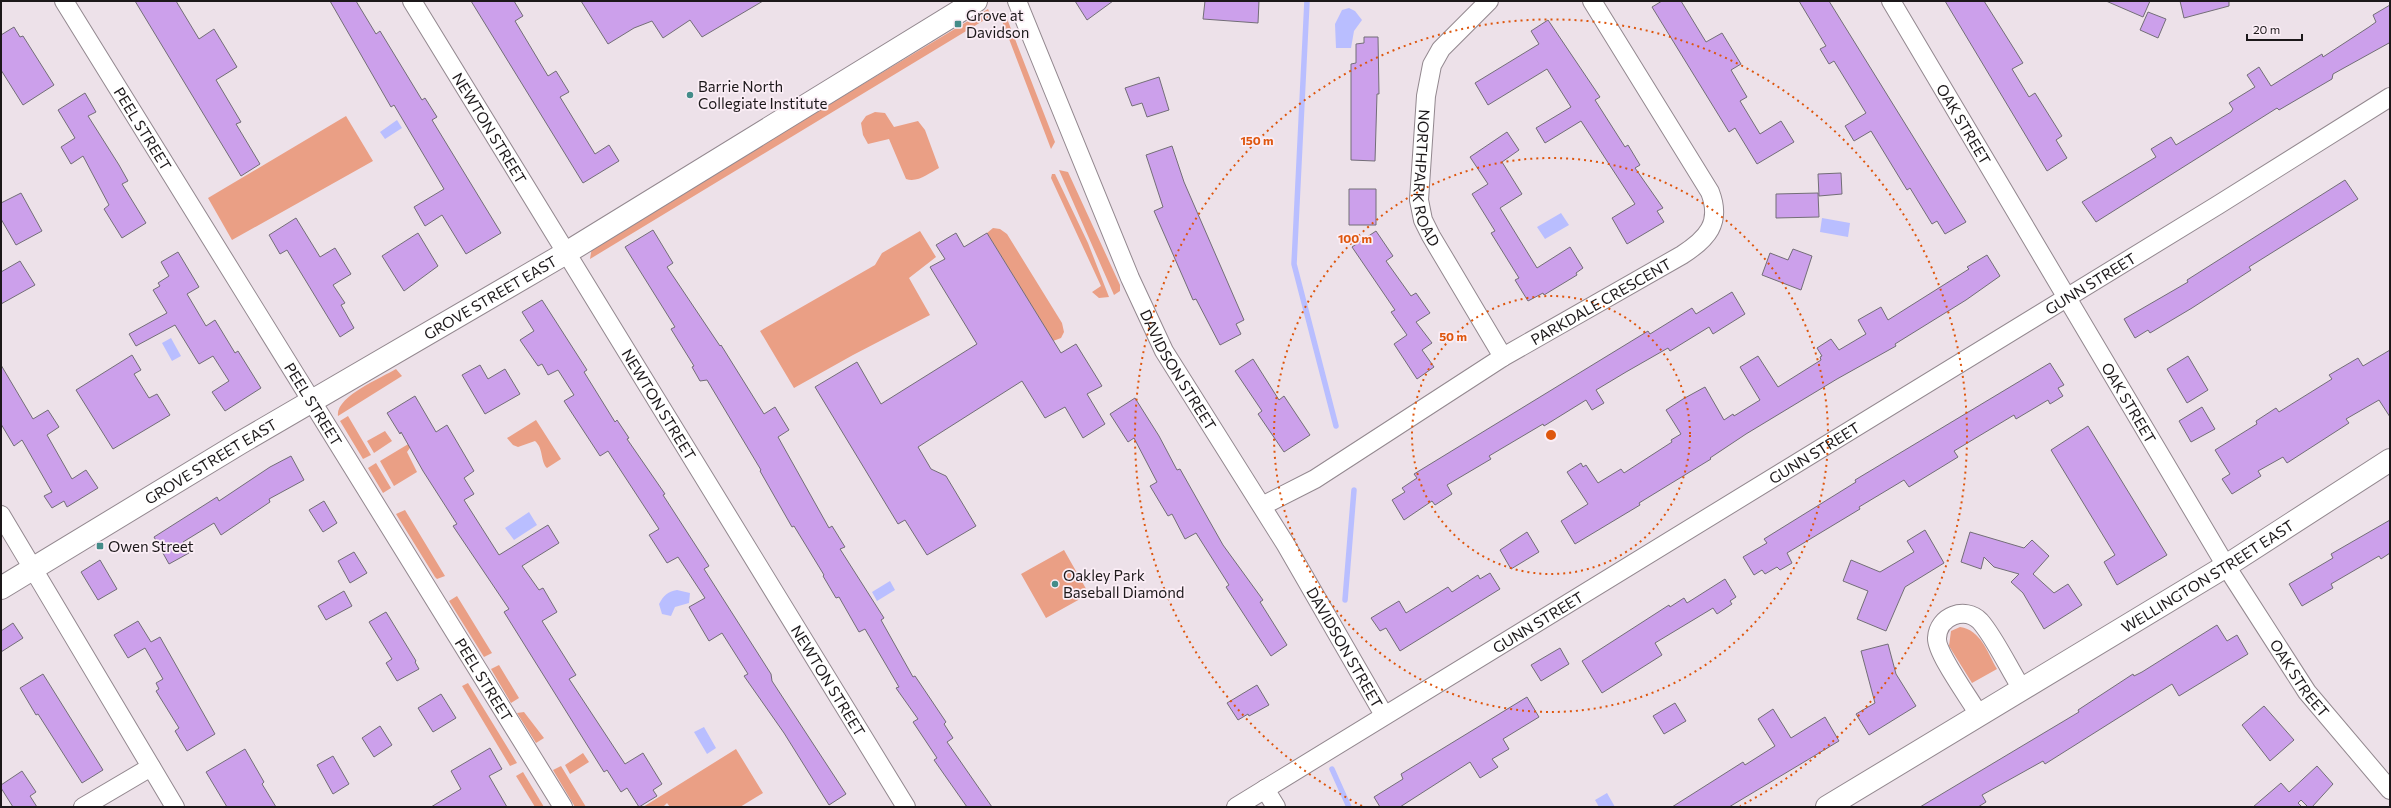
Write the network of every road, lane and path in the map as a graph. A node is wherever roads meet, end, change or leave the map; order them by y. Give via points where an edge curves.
1 (64, 1) edge
2 (412, 1) edge
3 (976, 1) edge
4 (1018, 1) edge
5 (1489, 1) edge
6 (1592, 1) edge
7 (1891, 1) edge
8 (2390, 97) edge
9 (566, 253) junction
10 (2068, 297) junction
11 (1503, 358) junction
12 (312, 402) junction
13 (2390, 460) edge
14 (1262, 506) junction
15 (1, 515) edge
16 (2226, 566) junction
17 (33, 568) junction
18 (1, 588) edge
19 (2022, 689) junction
20 (1384, 715) junction
21 (1979, 715) junction
22 (150, 767) junction
23 (1265, 789) junction
24 (2390, 790) edge
25 (83, 807) edge
26 (175, 807) edge
27 (563, 807) edge
28 (906, 807) edge
29 (1236, 807) edge
30 (1276, 807) edge
31 (1827, 807) edge

1 - 12 street, PEEL STREET
2 - 9 street, NEWTON STREET
3 - 9 street, GROVE STREET EAST
4 - 14 street, DAVIDSON STREET via 1127,271 1164,351
5 - 11 street, NORTHPARK ROAD via 1441,49 1432,65 1426,96 1419,200 1423,220 1431,236
6 - 11 street, PARKDALE CRESCENT via 1710,192 1715,203 1715,217 1700,244
7 - 10 street, OAK STREET
8 - 10 street, GUNN STREET
9 - 12 street, GROVE STREET EAST
9 - 28 street, NEWTON STREET
10 - 16 street, OAK STREET
10 - 20 street, GUNN STREET
11 - 14 street, PARKDALE CRESCENT via 1315,479
12 - 17 street, GROVE STREET EAST
12 - 27 street, PEEL STREET
13 - 16 street, WELLINGTON STREET EAST
14 - 20 street, DAVIDSON STREET
15 - 17 street
16 - 19 street, WELLINGTON STREET EAST
16 - 24 street, OAK STREET via 2307,692
17 - 18 street, GROVE STREET EAST
17 - 22 street
19 - 21 street, WELLINGTON STREET EAST
19 - 21 street via 1979,621 1963,614 1949,618 1938,631 1938,647
20 - 23 street, GUNN STREET
21 - 31 street, WELLINGTON STREET EAST
22 - 25 street
22 - 26 street
23 - 29 street, GUNN STREET
23 - 30 street

